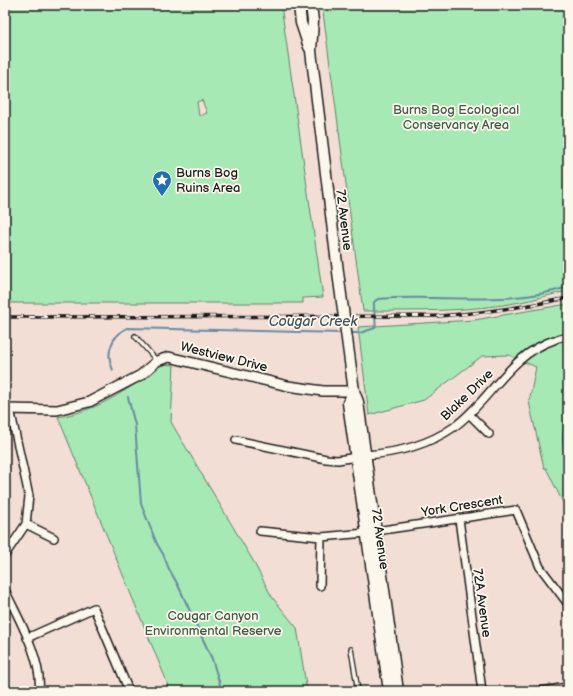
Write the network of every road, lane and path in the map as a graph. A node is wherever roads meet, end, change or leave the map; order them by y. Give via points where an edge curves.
1 (299, 5) edge
2 (311, 5) edge
3 (311, 51) junction
4 (135, 336) dead end
5 (568, 336) edge
6 (554, 340) joint
7 (157, 361) junction
8 (354, 391) junction
9 (8, 409) edge
10 (468, 414) junction
11 (489, 434) dead end
12 (236, 440) dead end
13 (361, 456) junction
14 (459, 519) junction
15 (26, 524) junction
16 (260, 531) dead end
17 (371, 532) junction
18 (321, 537) junction
19 (54, 538) dead end
20 (5, 555) edge
21 (320, 586) dead end
22 (5, 590) edge
23 (568, 604) edge
24 (28, 638) junction
25 (351, 649) dead end
26 (568, 687) edge
27 (39, 691) edge
28 (129, 691) edge
29 (358, 691) edge
30 (388, 691) edge
31 (398, 691) edge
32 (482, 691) edge
33 (541, 691) edge

1 - 3 main road, 72 Avenue via 301,23
2 - 3 main road, 72 Avenue via 314,21
3 - 8 main road, 72 Avenue, bridge
4 - 7 lane
5 - 6 street
6 - 10 street, Blake Drive via 515,363
7 - 8 street, Westview Drive via 170,357 288,386 323,391
7 - 9 street via 141,375 89,402 58,410
8 - 13 main road, 72 Avenue via 358,402
9 - 15 street via 30,496
10 - 11 street
10 - 13 street, Blake Drive via 454,427 419,445
12 - 13 street, Blake Drive via 326,459 338,460
13 - 17 main road, 72 Avenue
14 - 17 street, York Crescent
14 - 23 street, York Crescent via 516,510 540,567
14 - 32 street, 72A Avenue
15 - 19 street
15 - 20 street
16 - 18 street, York Crescent
17 - 18 street, York Crescent
17 - 30 main road, 72 Avenue
17 - 31 main road, 72 Avenue
18 - 21 street
22 - 24 street
24 - 27 street via 38,671
24 - 28 street via 94,608
25 - 29 lane
26 - 33 street

